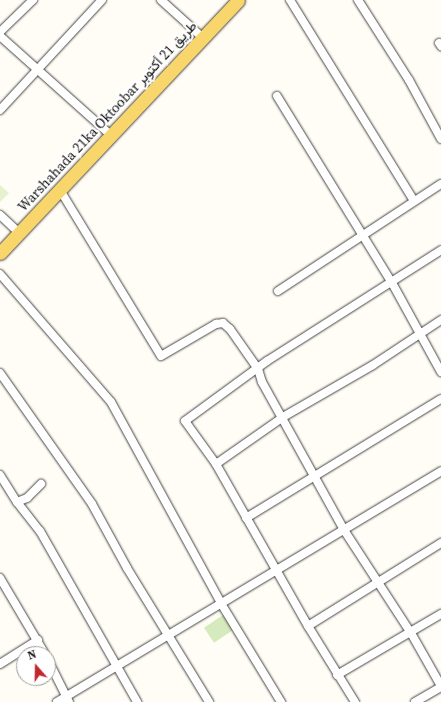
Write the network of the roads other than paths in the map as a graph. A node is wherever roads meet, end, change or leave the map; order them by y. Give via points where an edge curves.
1 (33, 0) edge
2 (102, 0) edge
3 (162, 0) edge
4 (238, 0) edge
5 (290, 0) edge
6 (358, 0) edge
7 (0, 32) edge
8 (0, 36) edge
9 (202, 38) junction
10 (36, 69) junction
11 (277, 96) dead end
12 (0, 110) edge
13 (112, 136) junction
14 (441, 139) edge
15 (441, 184) edge
16 (60, 190) junction
17 (414, 201) junction
18 (0, 215) edge
19 (19, 233) junction
20 (363, 236) junction
21 (441, 250) edge
22 (0, 253) edge
23 (0, 274) edge
24 (391, 281) junction
25 (278, 290) dead end
26 (441, 320) edge
27 (418, 334) junction
28 (258, 369) junction
29 (441, 372) edge
30 (0, 373) edge
31 (441, 399) edge
32 (283, 417) junction
33 (216, 464) junction
34 (441, 471) edge
35 (0, 475) edge
36 (314, 475) junction
37 (41, 484) dead end
38 (17, 502) junction
39 (246, 518) junction
40 (344, 530) junction
41 (441, 542) edge
42 (276, 571) junction
43 (0, 578) edge
44 (378, 583) junction
45 (222, 605) junction
46 (441, 614) edge
47 (308, 626) junction
48 (411, 633) junction
49 (170, 636) junction
50 (38, 640) junction
51 (41, 646) edge
52 (0, 664) edge
53 (116, 666) junction
54 (56, 676) edge
55 (337, 676) junction
56 (441, 686) edge
57 (68, 699) edge
58 (57, 702) edge
59 (137, 702) edge
60 (210, 702) edge
61 (281, 702) edge
62 (355, 702) edge
63 (415, 702) edge

1 - 7 street
2 - 10 street
3 - 9 street
4 - 9 main road, Warshahada 21ka Oktoobar طريق 21 أكتوبر
5 - 17 street
6 - 14 street via 409,80
8 - 10 street
9 - 13 main road, Warshahada 21ka Oktoobar طريق 21 أكتوبر
10 - 12 street
10 - 13 street
11 - 20 street
13 - 16 main road, Warshahada 21ka Oktoobar طريق 21 أكتوبر
15 - 17 street
16 - 19 main road, Warshahada 21ka Oktoobar طريق 21 أكتوبر
16 - 28 street via 161,356 210,326 223,323
17 - 20 street
18 - 19 street
19 - 22 main road, Warshahada 21ka Oktoobar طريق 21 أكتوبر
20 - 24 street
20 - 25 street
21 - 24 street
23 - 45 street via 111,402
24 - 27 street
24 - 28 street
26 - 27 street
27 - 29 street
27 - 32 street via 372,365
28 - 32 street via 262,382
28 - 33 street via 185,421
30 - 49 street via 92,504 114,546
31 - 36 street
32 - 33 street
32 - 36 street
33 - 39 street
34 - 40 street
35 - 38 street
36 - 39 street
36 - 40 street
37 - 38 street via 27,498
38 - 53 street via 40,531
39 - 42 street
40 - 42 street
40 - 44 street
41 - 44 street
42 - 45 street
42 - 47 street
43 - 50 street
44 - 47 street
44 - 48 street
45 - 49 street
45 - 61 street
46 - 48 street
47 - 55 street
48 - 55 street
48 - 56 street
49 - 53 street
49 - 60 street
50 - 51 street
50 - 52 street
53 - 57 street
53 - 59 street
54 - 57 street
55 - 62 street
56 - 63 street
57 - 58 street

